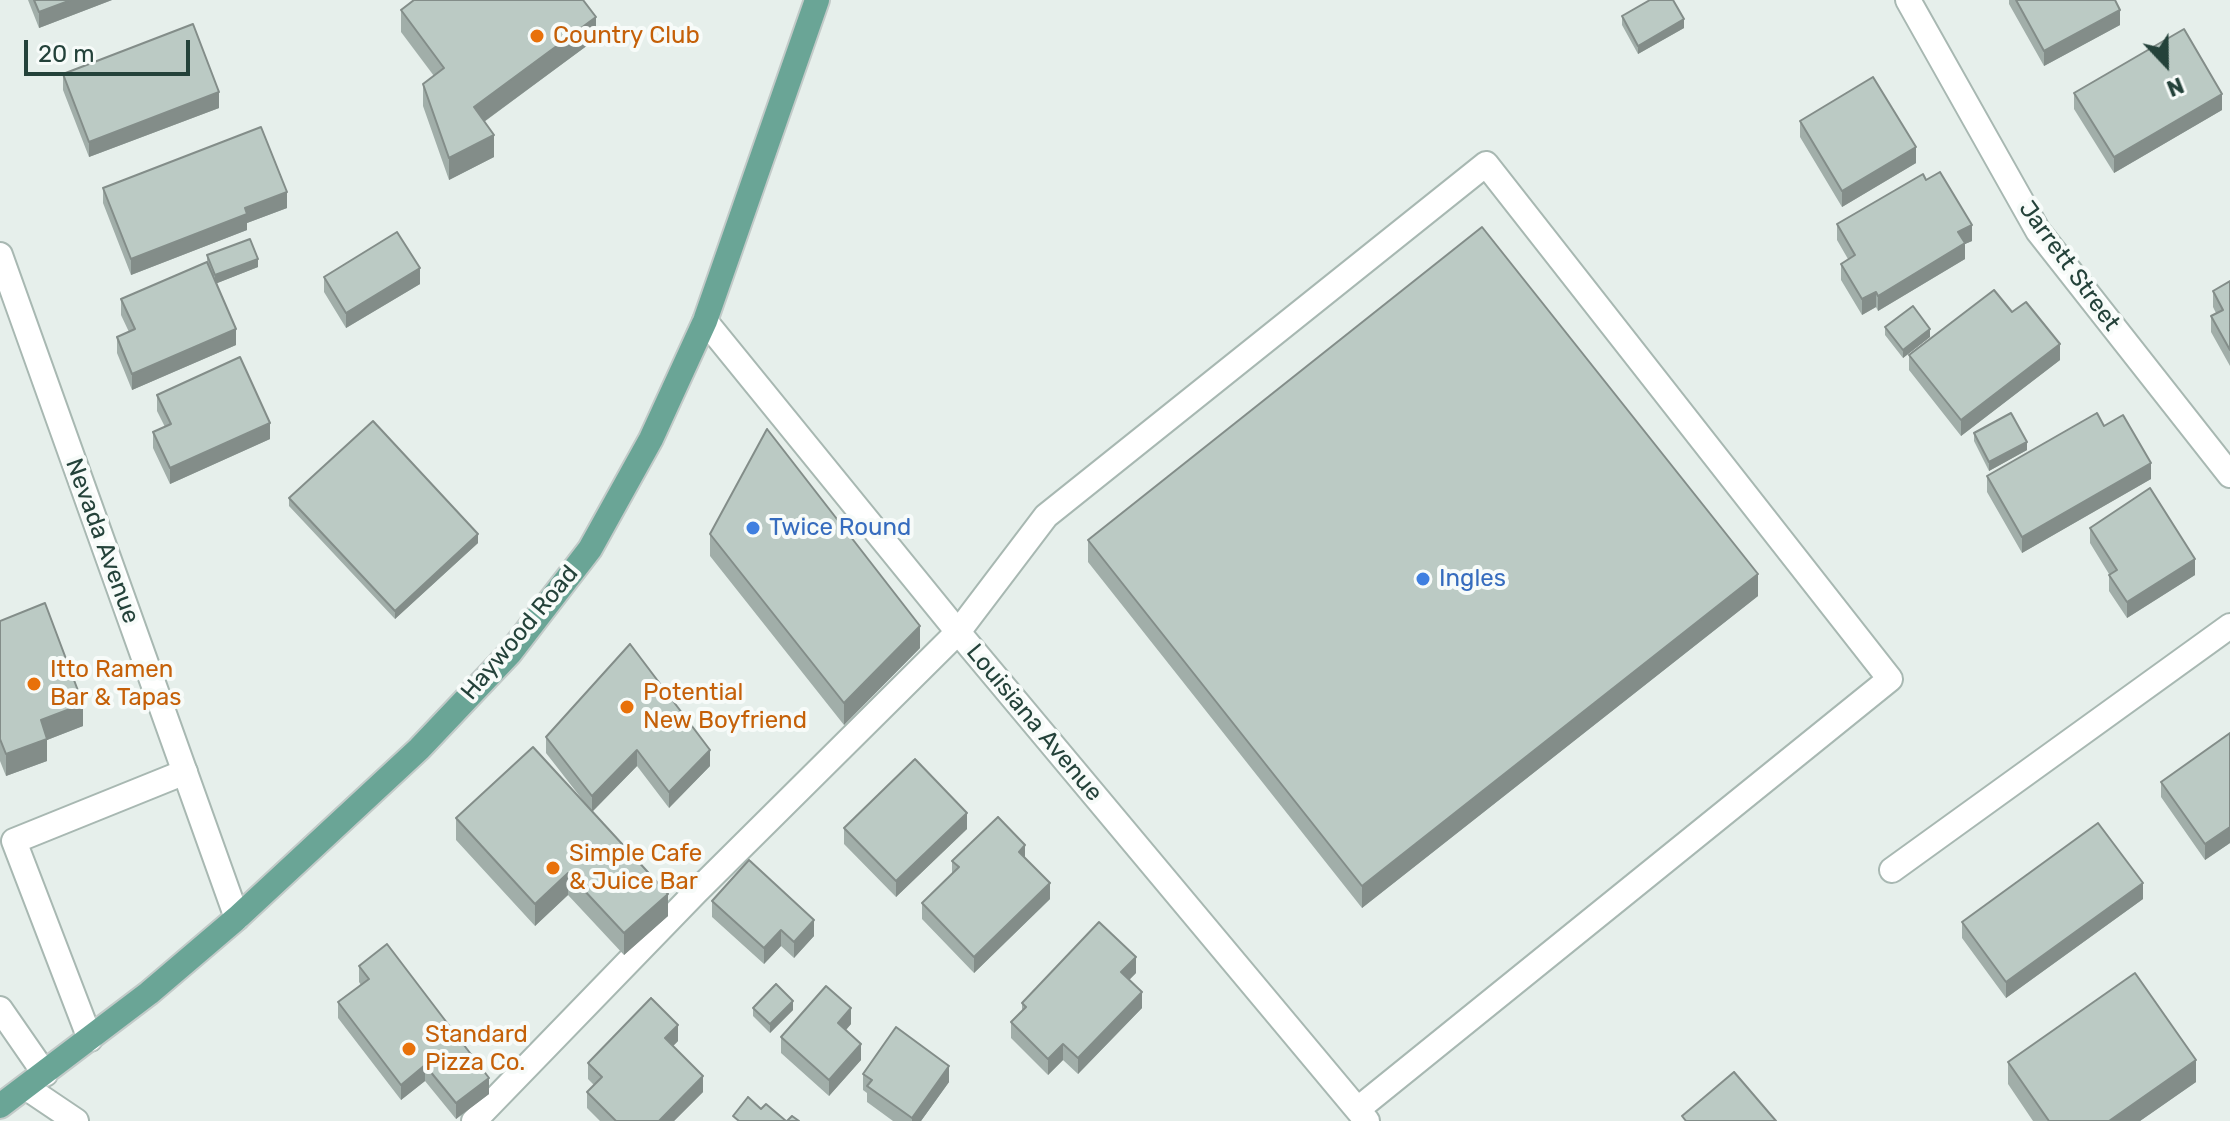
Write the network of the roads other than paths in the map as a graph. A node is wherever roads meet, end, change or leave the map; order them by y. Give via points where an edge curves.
1 (817, 0) edge
2 (1908, 0) edge
3 (0, 255) edge
4 (705, 321) junction
5 (2230, 475) edge
6 (2230, 626) edge
7 (958, 632) junction
8 (185, 772) junction
9 (1892, 870) dead end
10 (237, 918) junction
11 (0, 1009) edge
12 (90, 1039) junction
13 (36, 1081) junction
14 (0, 1106) edge
15 (1363, 1115) edge
16 (76, 1121) edge
17 (474, 1121) edge

1 - 4 main road, Haywood Road
2 - 5 street, Jarrett Street via 2038,231
3 - 8 street, Nevada Avenue
4 - 7 street, Louisiana Avenue
4 - 10 main road, Haywood Road via 651,439 590,549 510,653 419,749
6 - 9 street
7 - 15 street, Louisiana Avenue
7 - 15 street via 1046,516 1486,164 1890,679
7 - 17 street
8 - 10 street, Nevada Avenue
8 - 12 street via 14,841
10 - 12 main road, Haywood Road
11 - 13 street
12 - 13 main road, Haywood Road
13 - 14 main road, Haywood Road
13 - 16 street

